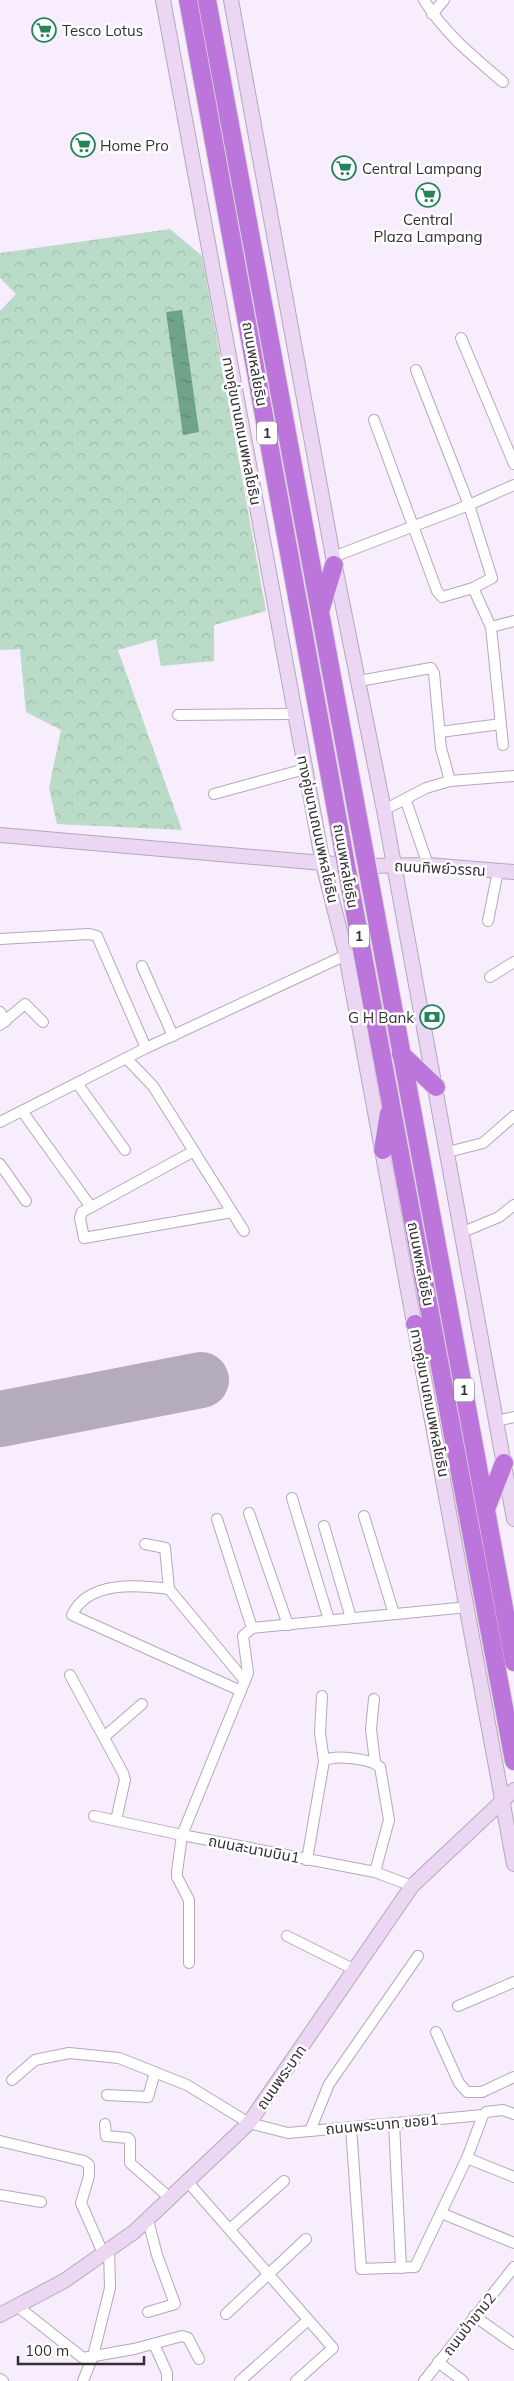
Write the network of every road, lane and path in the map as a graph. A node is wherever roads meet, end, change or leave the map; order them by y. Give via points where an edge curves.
1 (162, 0) edge
2 (188, 0) edge
3 (207, 0) edge
4 (231, 0) edge
5 (424, 0) edge
6 (444, 0) edge
7 (432, 14) junction
8 (503, 82) dead end
9 (461, 338) dead end
10 (416, 370) dead end
11 (374, 420) dead end
12 (514, 464) edge
13 (514, 485) edge
14 (469, 505) junction
15 (414, 526) junction
16 (333, 561) junction
17 (473, 588) junction
18 (320, 611) junction
19 (514, 621) edge
20 (490, 627) junction
21 (358, 682) junction
22 (295, 714) junction
23 (178, 715) dead end
24 (501, 724) junction
25 (440, 732) junction
26 (503, 744) dead end
27 (305, 769) junction
28 (514, 776) edge
29 (450, 781) junction
30 (214, 794) dead end
31 (406, 801) junction
32 (384, 810) junction
33 (0, 835) edge
34 (323, 864) junction
35 (346, 865) junction
36 (394, 865) junction
37 (428, 865) junction
38 (366, 866) junction
39 (498, 871) junction
40 (514, 872) edge
41 (488, 921) dead end
42 (0, 940) edge
43 (346, 955) junction
44 (514, 962) edge
45 (142, 966) dead end
46 (490, 977) dead end
47 (2, 1019) edge
48 (43, 1022) dead end
49 (173, 1036) junction
50 (146, 1048) junction
51 (401, 1054) junction
52 (126, 1058) junction
53 (77, 1083) junction
54 (436, 1087) junction
55 (391, 1103) junction
56 (22, 1111) junction
57 (514, 1116) edge
58 (0, 1122) edge
59 (125, 1150) dead end
60 (383, 1150) junction
61 (194, 1151) junction
62 (448, 1152) junction
63 (0, 1164) edge
64 (26, 1201) dead end
65 (514, 1205) edge
66 (91, 1207) junction
67 (232, 1212) junction
68 (244, 1231) dead end
69 (463, 1232) junction
70 (415, 1324) junction
71 (438, 1356) junction
72 (514, 1417) edge
73 (497, 1421) junction
74 (504, 1463) junction
75 (292, 1498) dead end
76 (486, 1510) junction
77 (249, 1513) dead end
78 (364, 1516) dead end
79 (217, 1519) dead end
80 (514, 1519) edge
81 (324, 1526) dead end
82 (144, 1544) dead end
83 (170, 1589) junction
84 (468, 1607) junction
85 (394, 1614) junction
86 (351, 1618) junction
87 (329, 1620) junction
88 (288, 1624) junction
89 (252, 1628) junction
90 (514, 1662) edge
91 (70, 1675) dead end
92 (245, 1681) junction
93 (241, 1692) junction
94 (322, 1696) dead end
95 (374, 1699) dead end
96 (142, 1704) dead end
97 (104, 1737) junction
98 (324, 1760) junction
99 (514, 1761) edge
100 (375, 1762) junction
101 (514, 1790) edge
102 (504, 1800) junction
103 (94, 1816) dead end
104 (116, 1820) junction
105 (182, 1835) junction
106 (308, 1860) junction
107 (514, 1864) edge
108 (374, 1872) junction
109 (412, 1886) junction
110 (287, 1936) dead end
111 (418, 1956) dead end
112 (188, 1963) dead end
113 (355, 1970) junction
114 (514, 1982) edge
115 (458, 2006) dead end
116 (436, 2032) dead end
117 (155, 2072) junction
118 (514, 2078) edge
119 (12, 2080) dead end
120 (107, 2095) dead end
121 (514, 2114) edge
122 (483, 2115) junction
123 (249, 2123) junction
124 (394, 2123) junction
125 (105, 2124) dead end
126 (351, 2126) junction
127 (310, 2131) junction
128 (0, 2141) edge
129 (467, 2158) junction
130 (514, 2177) edge
131 (284, 2181) dead end
132 (187, 2182) junction
133 (0, 2195) edge
134 (170, 2198) junction
135 (41, 2202) dead end
136 (441, 2213) junction
137 (148, 2220) junction
138 (230, 2229) junction
139 (306, 2239) dead end
140 (514, 2243) edge
141 (106, 2251) junction
142 (514, 2266) edge
143 (401, 2268) junction
144 (269, 2273) junction
145 (510, 2279) edge
146 (17, 2306) junction
147 (148, 2312) dead end
148 (226, 2314) dead end
149 (0, 2315) edge
150 (474, 2316) junction
151 (308, 2320) junction
152 (154, 2344) junction
153 (514, 2344) edge
154 (93, 2356) junction
155 (199, 2359) dead end
156 (438, 2362) junction
157 (0, 2378) edge
158 (3, 2381) edge
159 (84, 2381) edge
160 (167, 2381) edge
161 (240, 2381) edge
162 (296, 2381) edge
163 (424, 2381) edge
164 (463, 2381) edge

1 - 22 main road, ทางคู่ขนานถนนพหลโยธิน / 1
2 - 35 highway, ถนนพหลโยธิน / 1
3 - 18 highway, ถนนพหลโยธิน / 1
4 - 16 main road, 1
5 - 7 street
6 - 7 street
7 - 8 street via 455,40
9 - 12 street
10 - 14 street
11 - 15 street
13 - 14 street
14 - 15 street
14 - 17 street via 492,573 492,578
15 - 16 street
15 - 17 street via 442,597
16 - 18 highway
16 - 21 main road, 1
17 - 20 street
18 - 38 highway, ถนนพหลโยธิน / 1
19 - 20 street
20 - 24 street
21 - 25 street via 431,668
21 - 32 main road, 1
22 - 23 street
22 - 27 main road, ทางคู่ขนานถนนพหลโยธิน / 1
24 - 25 street
24 - 26 street
25 - 29 street
27 - 30 street
27 - 34 main road, ทางคู่ขนานถนนพหลโยธิน / 1
28 - 29 street
29 - 31 street via 426,788
31 - 32 street
31 - 37 street
32 - 36 main road, 1
33 - 34 main road
34 - 35 main road
34 - 43 main road, ทางคู่ขนานถนนพหลโยธิน / 1
35 - 38 highway
35 - 55 highway, ถนนพหลโยธิน / 1
36 - 37 main road, ถนนทิพย์วรรณ
36 - 38 main road, ถนนทิพย์วรรณ
36 - 54 main road, 1
37 - 39 main road, ถนนทิพย์วรรณ
38 - 51 highway, ถนนพหลโยธิน / 1
39 - 40 main road, ถนนทิพย์วรรณ
39 - 41 street
42 - 50 street via 98,936
43 - 49 street
43 - 60 main road, ทางคู่ขนานถนนพหลโยธิน / 1
44 - 46 street
45 - 49 street
47 - 48 street via 25,1004
49 - 50 street
50 - 52 street
51 - 54 highway
51 - 76 highway, ถนนพหลโยธิน / 1
52 - 53 street
52 - 61 street via 153,1086
53 - 56 street
53 - 59 street
54 - 62 main road, 1
55 - 60 highway
55 - 71 highway, ถนนพหลโยธิน / 1
56 - 58 street
56 - 66 street
57 - 62 street via 483,1143
60 - 70 main road, ทางคู่ขนานถนนพหลโยธิน / 1
61 - 66 street
61 - 67 street
62 - 69 main road, 1
63 - 64 street
65 - 69 street via 499,1217
66 - 67 street via 80,1214 83,1236 88,1240
67 - 68 street
69 - 73 main road, 1
70 - 71 highway
70 - 84 main road, ทางคู่ขนานถนนพหลโยธิน / 1
71 - 99 highway, ถนนพหลโยธิน / 1
72 - 73 street
73 - 74 main road, 1
74 - 76 highway
74 - 80 main road, 1
75 - 87 street
76 - 90 highway, ถนนพหลโยธิน / 1
77 - 88 street
78 - 85 street
79 - 89 street
81 - 86 street
82 - 83 street via 165,1548
83 - 92 street
83 - 93 street via 137,1586 103,1591 80,1603 72,1615
84 - 85 street
84 - 102 main road, ทางคู่ขนานถนนพหลโยธิน / 1
85 - 86 street
86 - 87 street
87 - 88 street
88 - 89 street
89 - 92 street via 242,1636 248,1673
91 - 97 street
92 - 93 street
93 - 105 street
94 - 98 street via 320,1733
95 - 100 street via 371,1730
96 - 97 street
97 - 104 street via 124,1780
98 - 100 street via 333,1756
98 - 106 street
100 - 108 street via 380,1767 389,1820
101 - 102 main road, ถนนพระบาท
102 - 107 main road, ทางคู่ขนานถนนพหลโยธิน / 1
102 - 109 main road, ถนนพระบาท
103 - 104 street, ถนนสะนามบิน1
104 - 105 street, ถนนสะนามบิน1
105 - 106 street, ถนนสะนามบิน1
105 - 112 street via 177,1877 189,1900
106 - 108 street, ถนนสะนามบิน1
108 - 109 street, ถนนสะนามบิน1
109 - 113 main road, ถนนพระบาท
110 - 113 street
111 - 127 street via 329,2084
113 - 123 main road, ถนนพระบาท
114 - 115 street
116 - 118 street via 459,2083 467,2092 482,2092
117 - 119 street, ถนนพระบาท ฃอย1 via 120,2058 69,2053 35,2060
117 - 120 street via 148,2097
117 - 123 street, ถนนพระบาท ฃอย1 via 187,2085
121 - 122 street, ถนนพระบาท ฃอย1 via 503,2110
122 - 124 street, ถนนพระบาท ฃอย1
122 - 129 street
123 - 127 street, ถนนพระบาท ฃอย1 via 288,2134
123 - 132 main road, ถนนพระบาท
124 - 126 street, ถนนพระบาท ฃอย1
124 - 143 street
125 - 134 street via 106,2136 130,2140 130,2163
126 - 127 street, ถนนพระบาท ฃอย1
126 - 143 street via 361,2269
128 - 141 street via 84,2161 89,2165 89,2176 80,2203
129 - 130 street
129 - 136 street
131 - 138 street
132 - 134 main road, ถนนพระบาท
132 - 138 street
133 - 135 street
134 - 137 main road, ถนนพระบาท
136 - 140 street
136 - 143 street via 419,2262 415,2267
137 - 141 main road, ถนนพระบาท
137 - 147 street via 174,2304
138 - 144 street
139 - 144 street
141 - 146 main road, ถนนพระบาท via 64,2280
141 - 154 street via 110,2288
142 - 145 street, ถนนป่าขาม2
144 - 148 street
144 - 151 street
145 - 150 street, ถนนป่าขาม2
146 - 149 main road, ถนนพระบาท
146 - 154 street via 83,2358
150 - 153 street
150 - 156 street, ถนนป่าขาม2
151 - 161 street
151 - 162 street via 333,2348
152 - 154 street
152 - 155 street via 182,2336 188,2338
152 - 160 street via 167,2373
154 - 159 street
156 - 163 street, ถนนป่าขาม2
156 - 164 street
157 - 158 street

